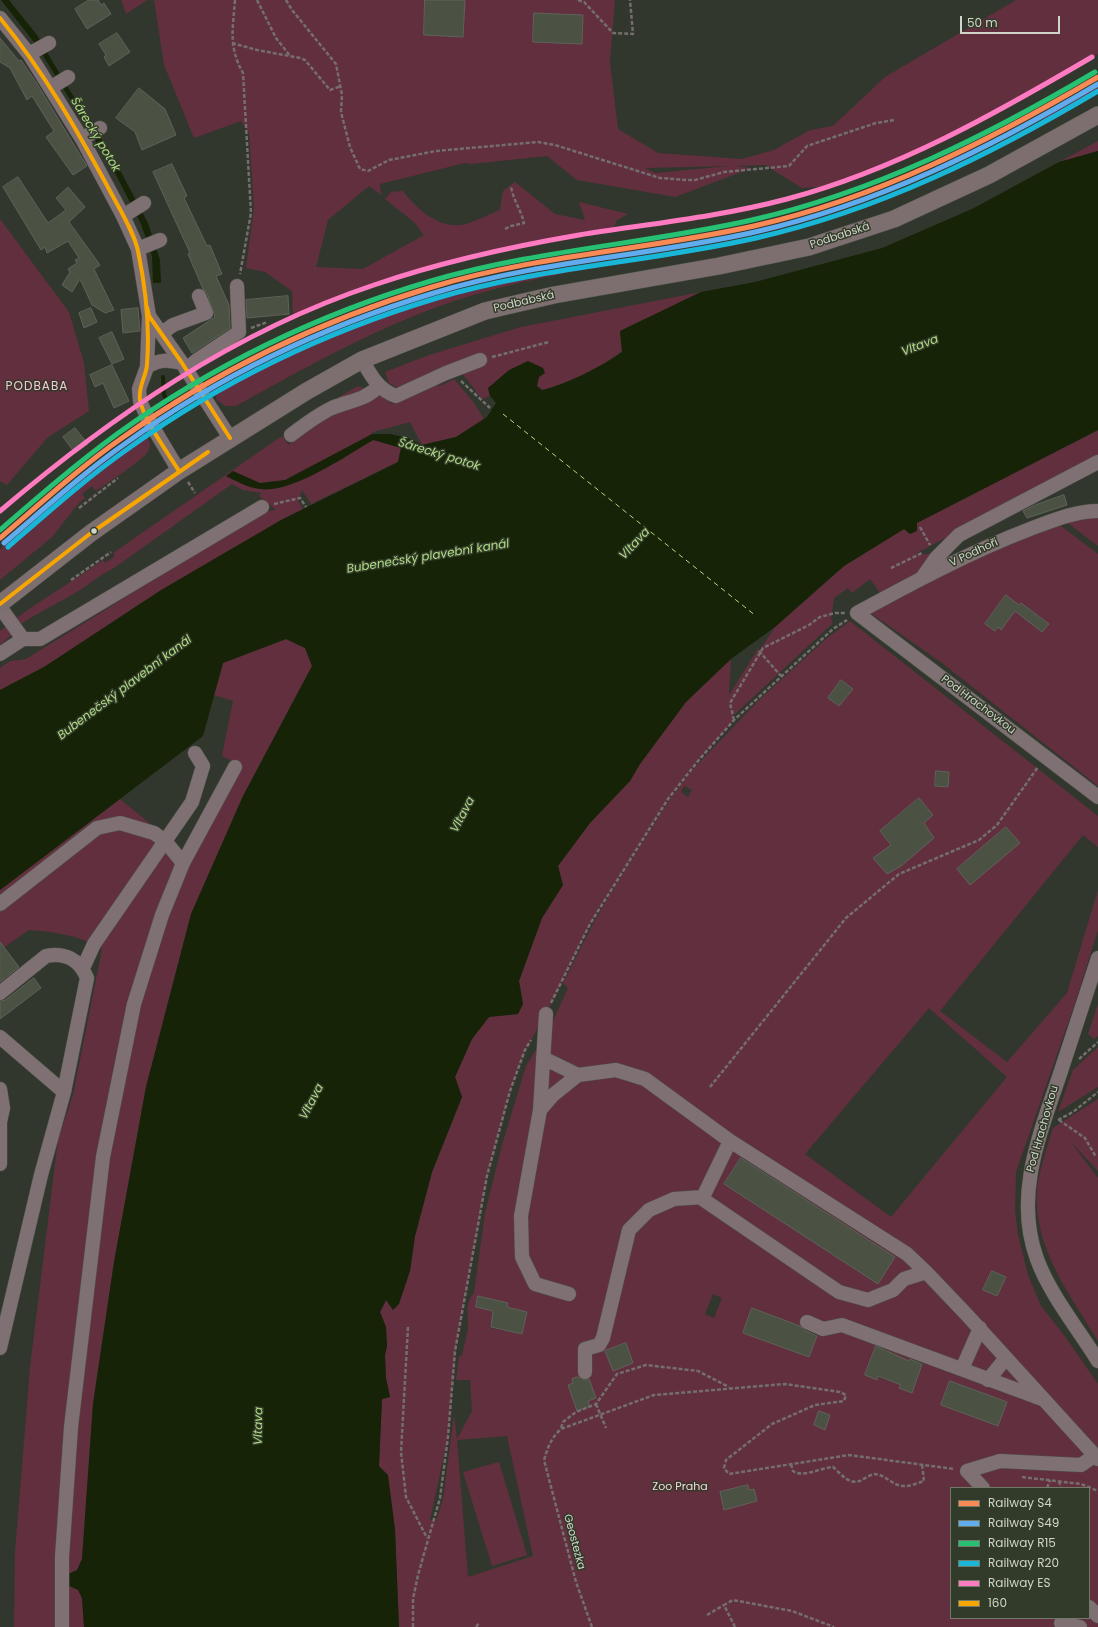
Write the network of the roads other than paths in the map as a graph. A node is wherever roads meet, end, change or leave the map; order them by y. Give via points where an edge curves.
1 (0, 18) edge
2 (49, 43) dead end
3 (32, 53) junction
4 (68, 77) dead end
5 (52, 87) junction
6 (1098, 115) edge
7 (100, 128) dead end
8 (85, 137) junction
9 (144, 203) dead end
10 (126, 214) junction
11 (160, 240) dead end
12 (141, 248) junction
13 (237, 286) road end
14 (199, 296) dead end
15 (149, 316) junction
16 (164, 332) junction
17 (362, 360) junction
18 (480, 360) road end
19 (147, 367) junction
20 (184, 367) junction
21 (379, 386) junction
22 (291, 435) dead end
23 (230, 438) junction
24 (1098, 462) edge
25 (179, 470) junction
26 (262, 507) road end
27 (1098, 511) edge
28 (922, 578) junction
29 (0, 604) edge
30 (0, 607) edge
31 (857, 613) joint
32 (23, 639) junction
33 (0, 654) edge
34 (195, 753) dead end
35 (235, 767) dead end
36 (1098, 797) edge
37 (165, 841) junction
38 (183, 863) junction
39 (0, 904) edge
40 (1098, 958) edge
41 (83, 968) junction
42 (0, 993) edge
43 (546, 1014) road end
44 (0, 1037) edge
45 (543, 1058) junction
46 (578, 1075) junction
47 (0, 1089) edge
48 (64, 1092) junction
49 (540, 1110) junction
50 (730, 1141) junction
51 (0, 1164) edge
52 (701, 1198) junction
53 (926, 1272) junction
54 (569, 1294) dead end
55 (807, 1322) dead end
56 (980, 1328) junction
57 (0, 1348) edge
58 (1006, 1358) junction
59 (1098, 1361) edge
60 (962, 1370) junction
61 (585, 1372) dead end
62 (988, 1380) junction
63 (1044, 1400) junction
64 (1096, 1457) edge
65 (982, 1487) edge
66 (1090, 1609) edge
67 (1098, 1616) edge
68 (1061, 1623) dead end
69 (62, 1627) edge
70 (1080, 1627) edge

1 - 3 street
2 - 3 street
3 - 5 street
4 - 5 street
5 - 8 street
6 - 17 main road, Podbabská via 989,175 894,219 809,247 719,266 554,295 485,312
7 - 8 street
8 - 10 street
9 - 10 street
10 - 12 street
11 - 12 street
12 - 15 street
13 - 20 street via 239,332
14 - 16 street via 206,313 174,325
15 - 16 street
15 - 19 street
16 - 20 street
17 - 21 street
17 - 23 main road, Podbabská
18 - 21 street via 396,396 384,392
19 - 20 street via 160,360 168,360
19 - 25 street via 139,389 140,401
20 - 23 street
21 - 22 street via 370,396 333,408 310,419
23 - 25 main road, Podbabská
24 - 28 street via 959,535 936,558
25 - 29 main road, Podbabská via 91,533
26 - 32 street via 40,639
27 - 28 street, V Podhoří via 1049,522 1000,541
28 - 31 street, V Podhoří
30 - 32 street
31 - 36 street, Pod Hrachovkou
32 - 33 street
34 - 37 street via 203,766 192,802
35 - 38 street
37 - 38 street
37 - 39 street via 154,833 120,823 97,828
37 - 41 street via 94,944
38 - 69 street via 162,915 134,1004 103,1157 71,1426 62,1557
40 - 59 street, Pod Hrachovkou via 1032,1164 1028,1204 1032,1242 1038,1260 1048,1282
41 - 42 street via 67,956 46,956
41 - 48 street via 87,978
43 - 45 street
44 - 48 street
45 - 46 street
45 - 49 street
46 - 49 street via 553,1095
46 - 50 street via 616,1070 645,1079
47 - 51 street
48 - 57 street via 41,1175
49 - 54 street via 521,1216 522,1257 535,1284
50 - 52 street
50 - 53 street via 907,1254
52 - 53 street via 839,1292 868,1300 893,1290 904,1279
52 - 61 street via 674,1199 649,1210 629,1230 603,1338 599,1345 585,1349
53 - 56 street
55 - 60 street via 824,1329 842,1325
56 - 58 street
56 - 60 street
58 - 62 street
58 - 63 street
60 - 62 street
62 - 63 street
63 - 64 street
64 - 65 street via 1081,1465 1000,1462 967,1471
66 - 67 street
68 - 70 street

